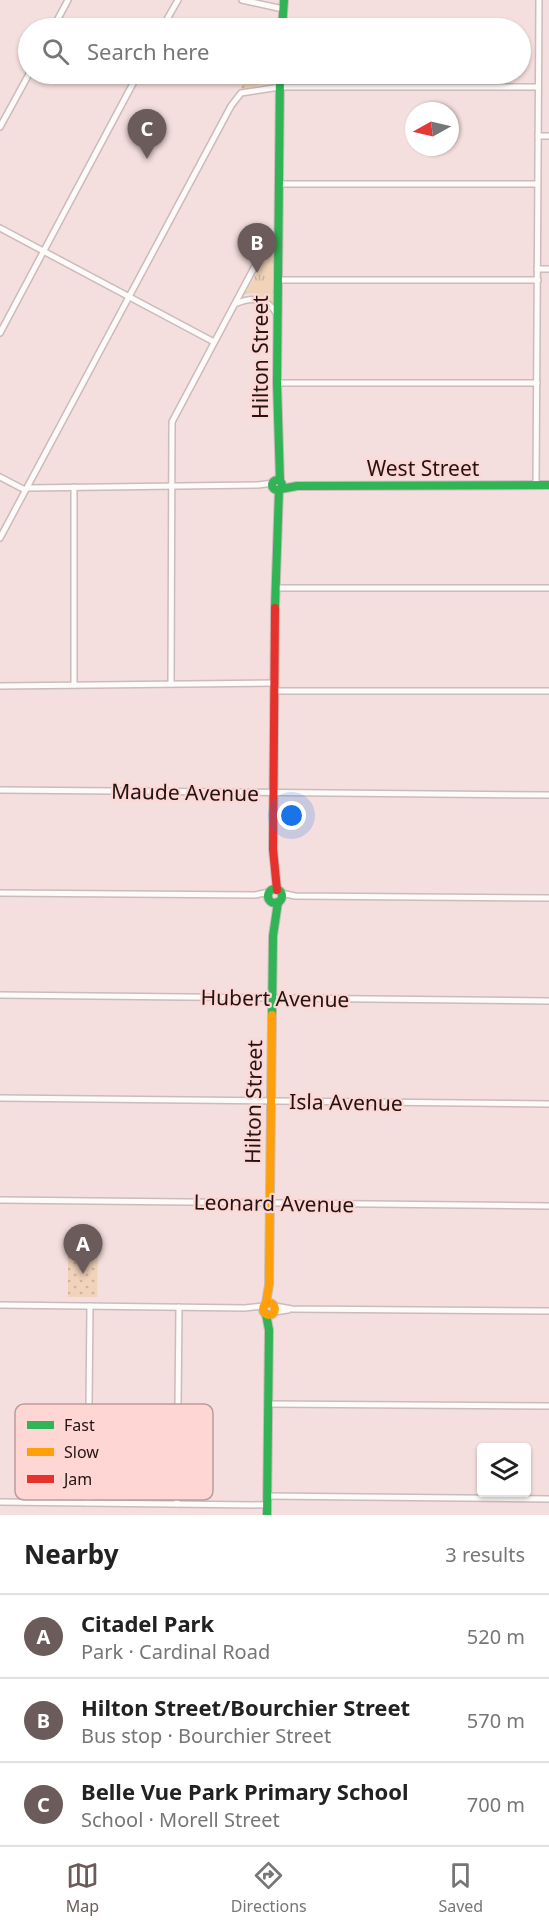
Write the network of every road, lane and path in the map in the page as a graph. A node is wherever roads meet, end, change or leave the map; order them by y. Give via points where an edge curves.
1 (68, 0) edge
2 (178, 0) edge
3 (242, 0) edge
4 (284, 0) edge
5 (539, 0) edge
6 (283, 9) junction
7 (58, 18) edge
8 (168, 18) edge
9 (283, 18) edge
10 (24, 84) edge
11 (133, 84) edge
12 (280, 87) junction
13 (538, 87) junction
14 (0, 127) edge
15 (538, 136) junction
16 (549, 136) edge
17 (279, 184) junction
18 (537, 184) junction
19 (0, 228) edge
20 (279, 242) junction
21 (44, 251) junction
22 (537, 269) junction
23 (549, 269) edge
24 (278, 280) junction
25 (538, 280) junction
26 (129, 296) junction
27 (234, 305) junction
28 (278, 317) junction
29 (0, 333) edge
30 (214, 342) junction
31 (278, 383) junction
32 (537, 383) junction
33 (0, 477) edge
34 (277, 485) junction
35 (549, 485) edge
36 (171, 486) junction
37 (536, 486) junction
38 (74, 487) junction
39 (26, 489) junction
40 (0, 538) edge
41 (276, 588) junction
42 (549, 588) edge
43 (171, 684) junction
44 (74, 685) junction
45 (0, 686) edge
46 (275, 687) junction
47 (549, 691) edge
48 (0, 790) edge
49 (274, 793) junction
50 (549, 795) edge
51 (0, 893) edge
52 (275, 896) junction
53 (549, 898) edge
54 (0, 995) edge
55 (272, 998) junction
56 (549, 1001) edge
57 (0, 1098) edge
58 (271, 1101) junction
59 (549, 1104) edge
60 (0, 1200) edge
61 (270, 1203) junction
62 (549, 1206) edge
63 (0, 1305) edge
64 (90, 1306) junction
65 (180, 1307) junction
66 (269, 1309) junction
67 (549, 1311) edge
68 (89, 1404) edge
69 (179, 1404) edge
70 (268, 1404) junction
71 (549, 1406) edge
72 (267, 1496) junction
73 (549, 1499) edge
74 (88, 1500) edge
75 (177, 1500) edge
76 (0, 1502) edge
77 (88, 1503) junction
78 (177, 1504) junction
79 (267, 1505) junction
80 (267, 1515) edge

1 - 7 street
2 - 8 street
3 - 6 street
4 - 6 street
5 - 13 street
6 - 9 street
10 - 14 street
11 - 21 street
12 - 13 street
12 - 17 street, Hilton Street
12 - 26 street via 250,90 235,99
13 - 15 street
15 - 16 street
15 - 18 street
17 - 18 street
17 - 20 street, Hilton Street
18 - 22 street
19 - 21 street
20 - 24 street, Hilton Street
20 - 27 street via 265,247
21 - 26 street
21 - 29 street
22 - 23 street
22 - 25 street
24 - 25 street
24 - 28 street, Hilton Street
25 - 32 street
26 - 30 street
26 - 39 street
27 - 28 street via 257,299 272,307
27 - 30 street
28 - 31 street, Hilton Street
30 - 36 street via 172,422
31 - 32 street
31 - 34 street, Hilton Street
32 - 37 street
33 - 39 street, West Street
34 - 36 street, West Street
34 - 37 street, West Street
34 - 41 street, Hilton Street
35 - 37 street, West Street
36 - 38 street, West Street
36 - 43 street
38 - 39 street, West Street
38 - 44 street
39 - 40 street
41 - 42 street
41 - 46 street, Hilton Street
43 - 44 street
43 - 46 street
44 - 45 street
46 - 47 street
46 - 49 street, Hilton Street
48 - 49 street, Maude Avenue
49 - 50 street, Maude Avenue
49 - 52 street, Hilton Street
51 - 52 street
52 - 53 street
52 - 55 street, Hilton Street
54 - 55 street, Hubert Avenue
55 - 56 street, Hubert Avenue
55 - 58 street, Hilton Street
57 - 58 street, Isla Avenue
58 - 59 street, Isla Avenue
58 - 61 street, Hilton Street
60 - 61 street, Leonard Avenue
61 - 62 street, Leonard Avenue
61 - 66 street, Hilton Street
63 - 64 street
64 - 65 street
64 - 68 street
65 - 66 street
65 - 69 street
66 - 67 street
66 - 70 street, Hilton Street
70 - 71 street
70 - 72 street, Hilton Street
72 - 73 street
72 - 79 street, Hilton Street
74 - 77 street
75 - 78 street
76 - 77 street
77 - 78 street
78 - 79 street
79 - 80 street, Hilton Street

